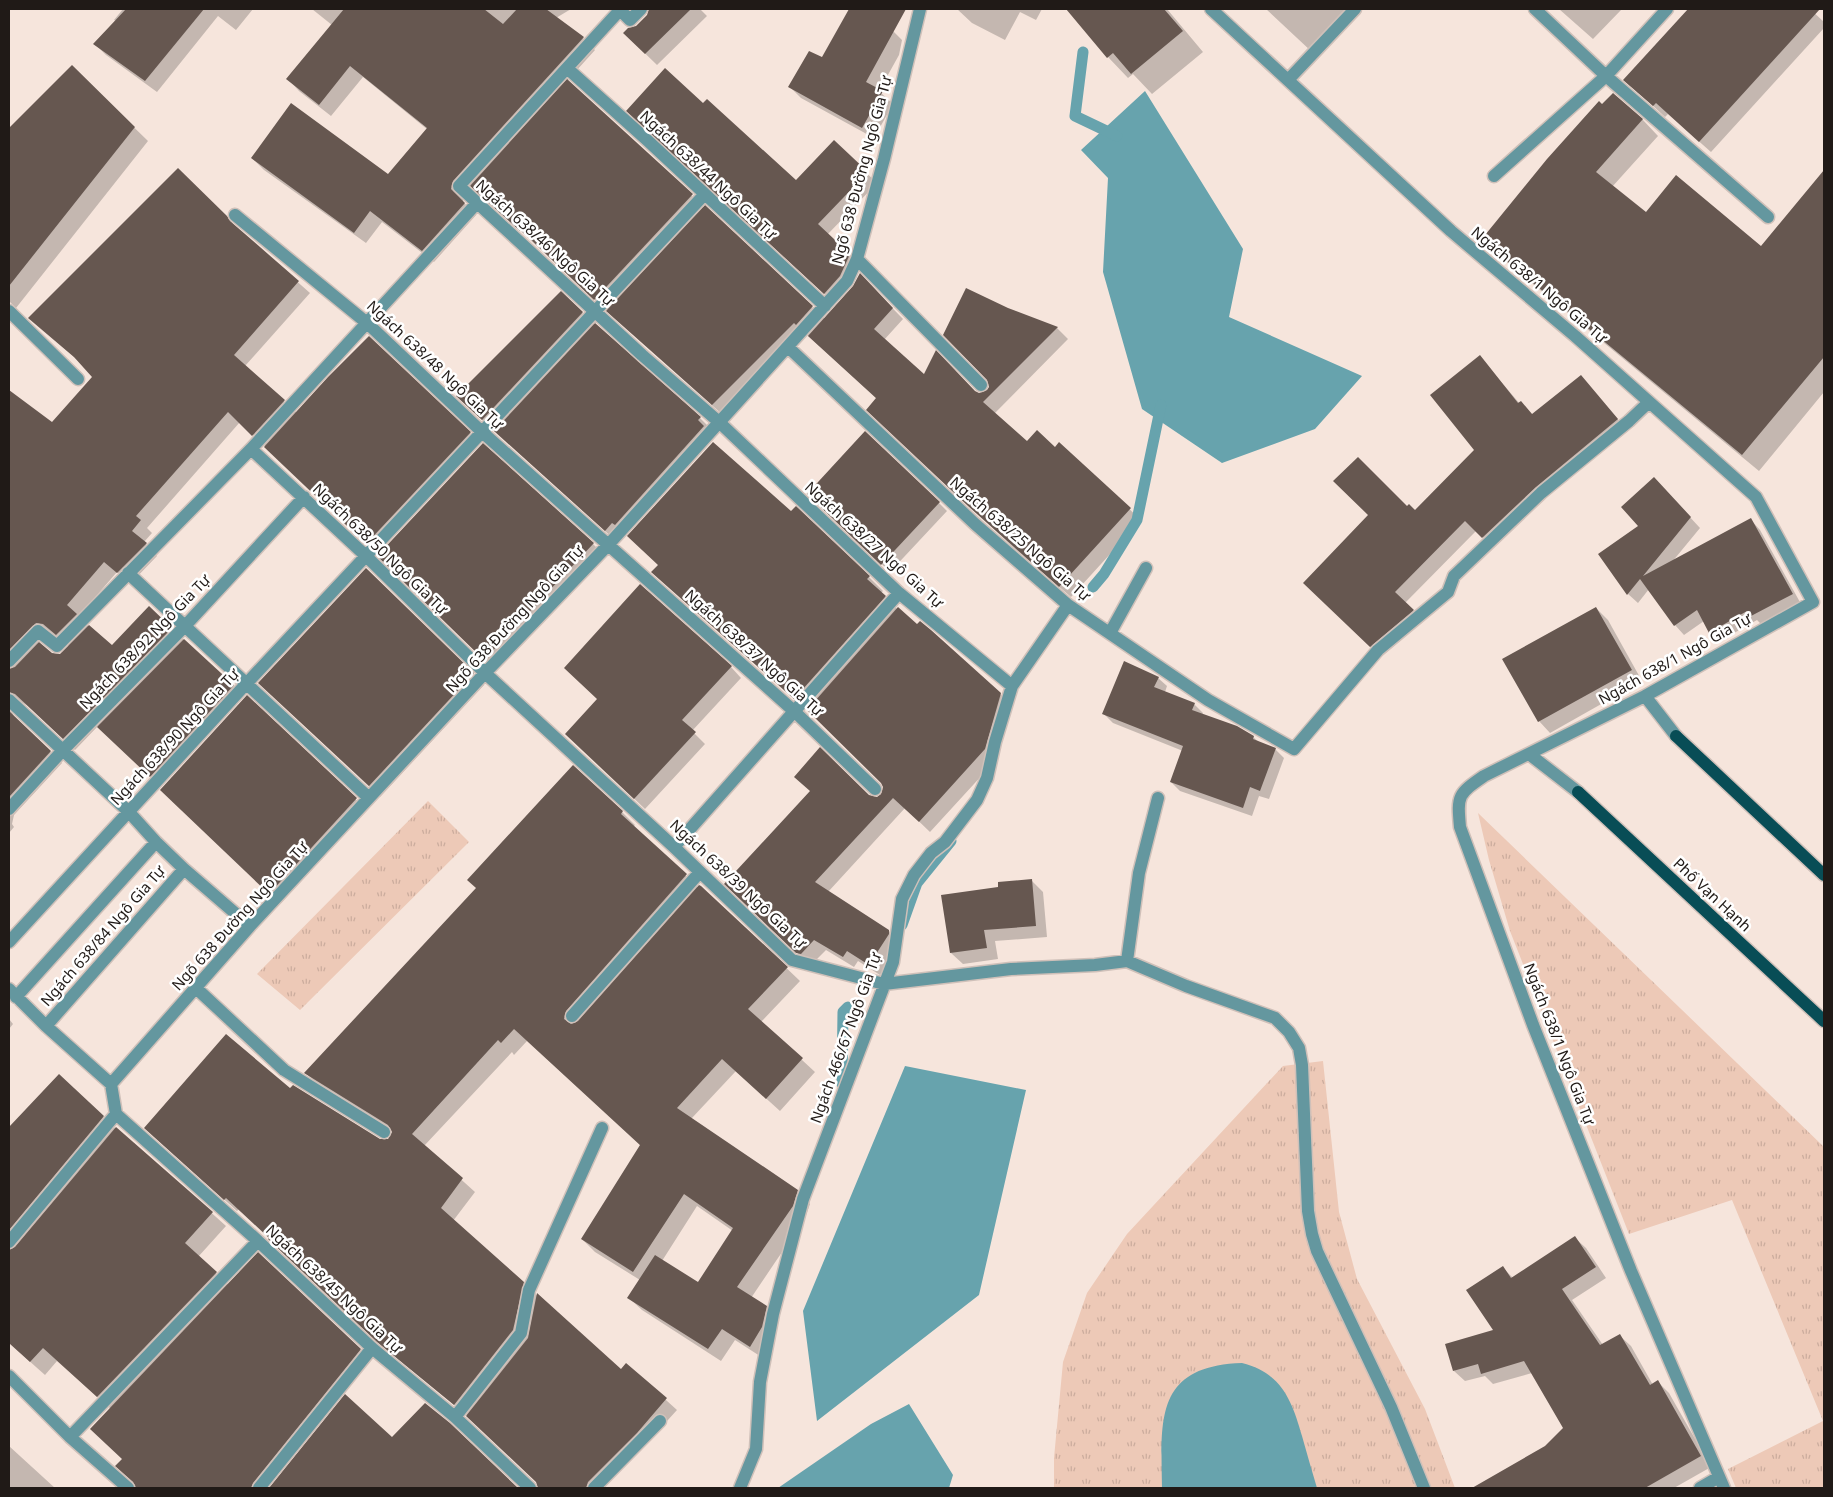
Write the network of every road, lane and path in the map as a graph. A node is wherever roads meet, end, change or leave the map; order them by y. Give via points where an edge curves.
1 (641, 9) edge
2 (920, 9) edge
3 (1211, 9) edge
4 (1355, 9) edge
5 (1535, 9) edge
6 (1667, 9) edge
7 (568, 69) junction
8 (1606, 76) junction
9 (1288, 80) junction
10 (1494, 176) dead end
11 (704, 195) junction
12 (477, 203) junction
13 (235, 215) dead end
14 (1768, 217) dead end
15 (857, 259) junction
16 (825, 306) junction
17 (9, 311) edge
18 (596, 312) junction
19 (367, 323) junction
20 (788, 347) junction
21 (78, 379) dead end
22 (981, 385) dead end
23 (1649, 402) junction
24 (719, 422) junction
25 (481, 431) junction
26 (251, 449) junction
27 (304, 497) junction
28 (609, 544) junction
29 (366, 556) junction
30 (1146, 568) dead end
31 (128, 573) junction
32 (900, 593) junction
33 (1068, 605) junction
34 (185, 626) junction
35 (1110, 633) junction
36 (9, 661) edge
37 (485, 673) junction
38 (246, 684) junction
39 (1012, 686) junction
40 (1645, 696) junction
41 (9, 700) edge
42 (795, 712) junction
43 (1676, 736) joint
44 (63, 750) junction
45 (1529, 754) junction
46 (875, 789) dead end
47 (1578, 792) joint
48 (370, 798) junction
49 (1158, 798) dead end
50 (9, 809) edge
51 (128, 812) junction
52 (156, 842) junction
53 (674, 847) junction
54 (184, 869) junction
55 (700, 872) junction
56 (1824, 875) edge
57 (250, 926) junction
58 (9, 942) edge
59 (1127, 962) junction
60 (884, 984) junction
61 (196, 988) junction
62 (12, 993) edge
63 (572, 1016) dead end
64 (1824, 1021) edge
65 (46, 1026) junction
66 (111, 1084) junction
67 (116, 1114) junction
68 (602, 1128) dead end
69 (384, 1132) dead end
70 (258, 1241) junction
71 (9, 1242) edge
72 (372, 1348) junction
73 (9, 1376) edge
74 (455, 1418) junction
75 (660, 1421) dead end
76 (70, 1437) junction
77 (1722, 1482) edge
78 (123, 1487) edge
79 (259, 1488) edge
80 (530, 1488) edge
81 (594, 1488) edge
82 (740, 1488) edge
83 (1424, 1488) edge
84 (1700, 1488) edge

1 - 7 street, Ngách 638/46 Ngô Gia Tự via 630,20 620,10
2 - 15 street, Ngõ 638 Đường Ngô Gia Tự
3 - 9 street, Ngách 638/1 Ngô Gia Tự
4 - 9 street
5 - 8 street
6 - 8 street
7 - 11 street, Ngách 638/44 Ngô Gia Tự
7 - 12 street, Ngách 638/46 Ngô Gia Tự via 459,186
8 - 10 street
8 - 14 street
9 - 23 street, Ngách 638/1 Ngô Gia Tự via 1451,231
11 - 16 street, Ngách 638/44 Ngô Gia Tự
11 - 18 street, Ngách 638/90 Ngô Gia Tự
12 - 18 street, Ngách 638/46 Ngô Gia Tự
12 - 19 street
13 - 19 street, Ngách 638/48 Ngô Gia Tự
15 - 16 street, Ngõ 638 Đường Ngô Gia Tự via 847,281
15 - 22 street
16 - 20 street, Ngõ 638 Đường Ngô Gia Tự
17 - 21 street
18 - 24 street, Ngách 638/46 Ngô Gia Tự
18 - 25 street, Ngách 638/90 Ngô Gia Tự
19 - 25 street, Ngách 638/48 Ngô Gia Tự
19 - 26 street
20 - 24 street, Ngõ 638 Đường Ngô Gia Tự
20 - 33 street, Ngách 638/25 Ngô Gia Tự via 975,524
23 - 35 street, Ngách 638/25 Ngô Gia Tự via 1541,493 1454,576 1448,592 1378,650 1294,749 1208,700
23 - 40 street, Ngách 638/1 Ngô Gia Tự via 1756,497 1813,602
24 - 28 street, Ngõ 638 Đường Ngô Gia Tự
24 - 32 street, Ngách 638/27 Ngô Gia Tự
25 - 28 street, Ngách 638/48 Ngô Gia Tự
25 - 29 street, Ngách 638/90 Ngô Gia Tự
26 - 27 street, Ngách 638/50 Ngô Gia Tự
26 - 31 street
27 - 29 street, Ngách 638/50 Ngô Gia Tự
27 - 34 street, Ngách 638/92 Ngô Gia Tự
28 - 37 street, Ngõ 638 Đường Ngô Gia Tự
28 - 42 street, Ngách 638/37 Ngô Gia Tự
29 - 37 street, Ngách 638/50 Ngô Gia Tự
29 - 38 street, Ngách 638/90 Ngô Gia Tự
30 - 35 street
31 - 34 street
31 - 36 street via 57,646 38,631
32 - 39 street, Ngách 638/27 Ngô Gia Tự
32 - 42 street
33 - 35 street, Ngách 638/25 Ngô Gia Tự
33 - 39 street, Ngách 466/67 Ngô Gia Tự
34 - 38 street
34 - 44 street, Ngách 638/92 Ngô Gia Tự
37 - 48 street, Ngõ 638 Đường Ngô Gia Tự
37 - 53 street, Ngách 638/39 Ngô Gia Tự
38 - 48 street
38 - 51 street, Ngách 638/90 Ngô Gia Tự
39 - 60 street, Ngách 466/67 Ngô Gia Tự via 987,778 976,800 945,842 914,875 902,898 893,962
40 - 43 street
40 - 45 street, Ngách 638/1 Ngô Gia Tự
41 - 44 street
42 - 46 street, Ngách 638/37 Ngô Gia Tự
42 - 53 street
43 - 56 main road
44 - 50 street, Ngách 638/92 Ngô Gia Tự
44 - 51 street
45 - 47 street
45 - 77 street, Ngách 638/1 Ngô Gia Tự via 1484,776 1464,790 1458,805 1460,827 1533,1025 1631,1271
47 - 64 main road, Phố Vạn Hạnh
48 - 57 street, Ngõ 638 Đường Ngô Gia Tự
49 - 59 street via 1139,873
51 - 52 street
51 - 58 street, Ngách 638/90 Ngô Gia Tự
52 - 54 street
52 - 62 street
53 - 55 street, Ngách 638/39 Ngô Gia Tự
54 - 57 street
54 - 65 street, Ngách 638/84 Ngô Gia Tự
55 - 60 street, Ngách 638/39 Ngô Gia Tự via 792,960
55 - 63 street
57 - 61 street, Ngõ 638 Đường Ngô Gia Tự
59 - 60 street, Ngách 638/39 Ngô Gia Tự via 1011,969
59 - 83 street, Ngách 638/39 Ngô Gia Tự via 1275,1018 1289,1032 1298,1048 1304,1079 1308,1211 1317,1252 1391,1407
60 - 82 street, Ngách 466/67 Ngô Gia Tự via 803,1199 773,1314 760,1382 756,1449
61 - 66 street, Ngõ 638 Đường Ngô Gia Tự
61 - 69 street via 284,1070
62 - 65 street
65 - 66 street
66 - 67 street
67 - 70 street, Ngách 638/45 Ngô Gia Tự
67 - 71 street
68 - 74 street via 529,1290 521,1333
70 - 72 street, Ngách 638/45 Ngô Gia Tự
70 - 76 street
72 - 74 street, Ngách 638/45 Ngô Gia Tự
72 - 79 street
73 - 76 street
74 - 80 street, Ngách 638/45 Ngô Gia Tự
75 - 81 street
76 - 78 street
77 - 84 street

